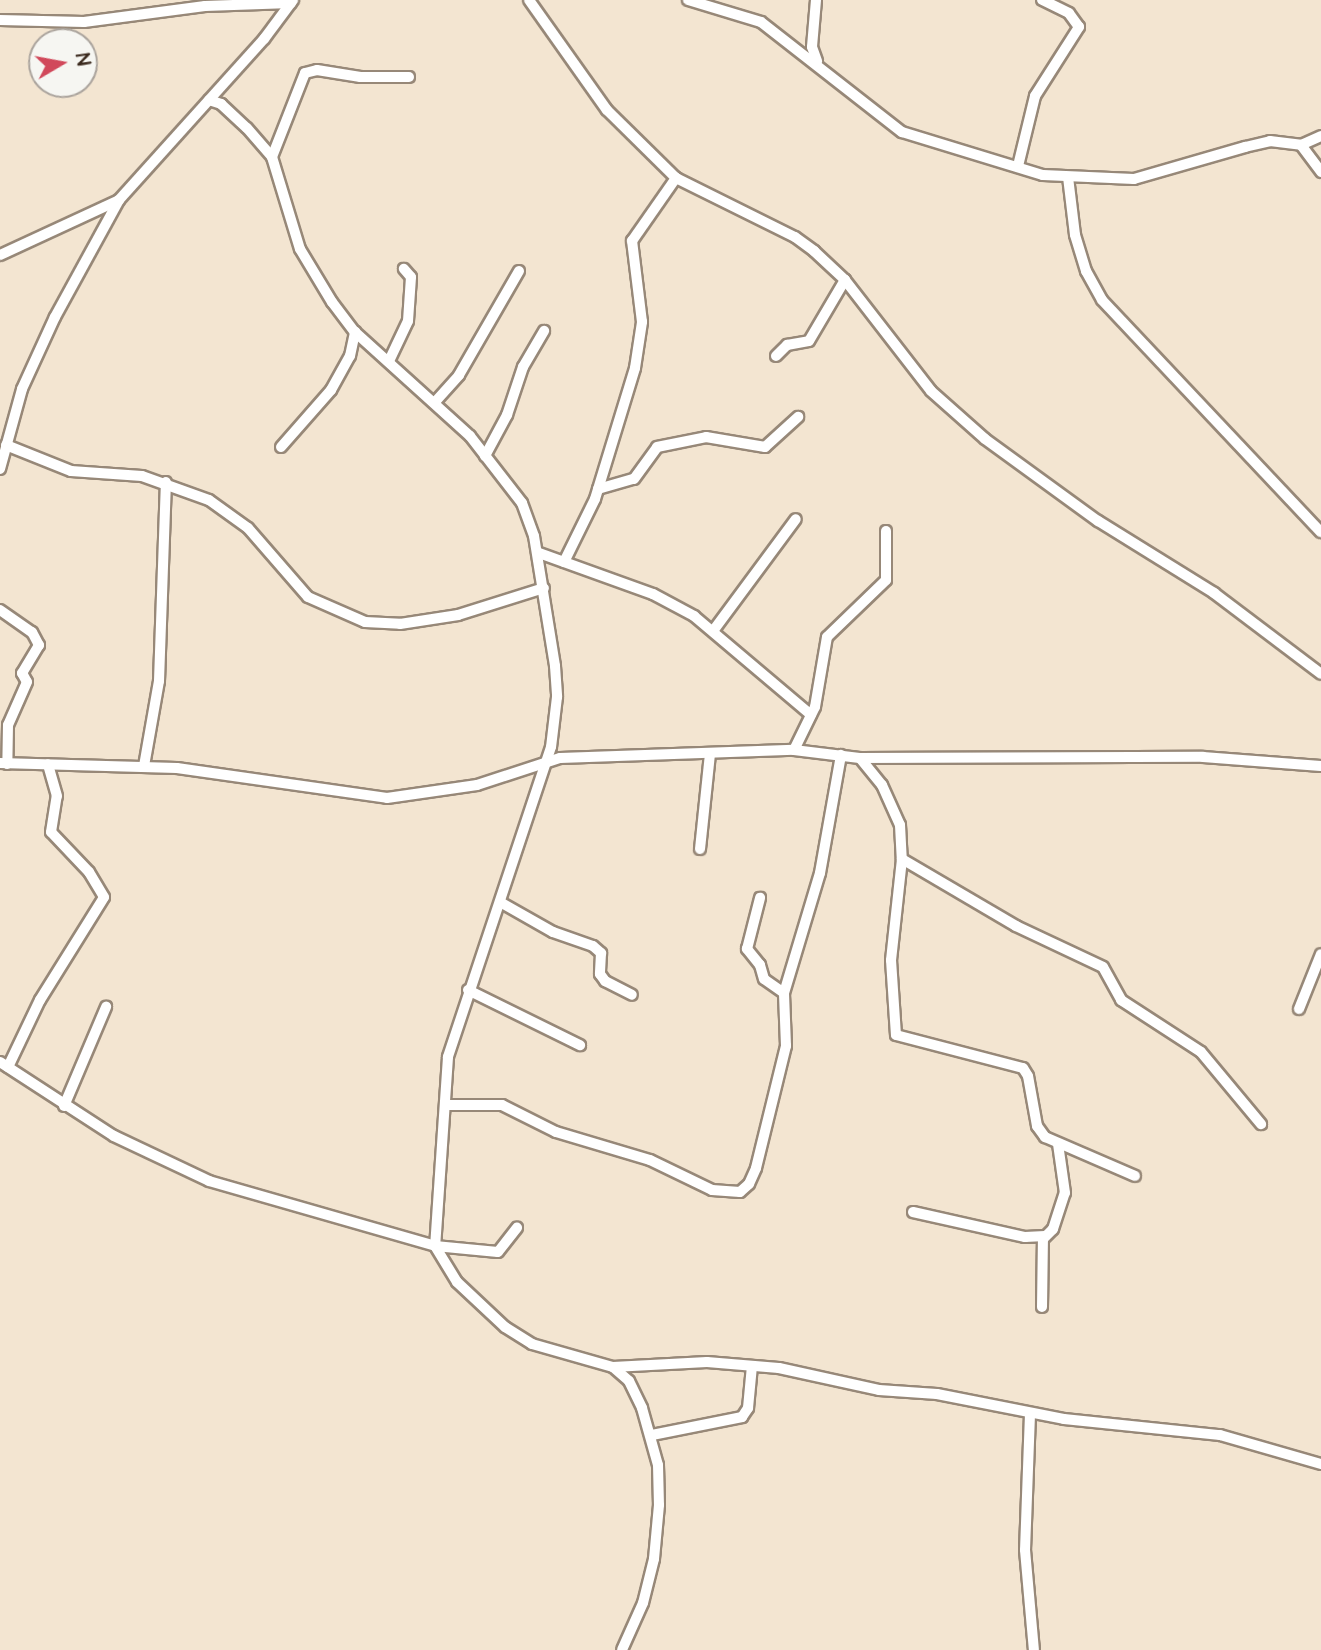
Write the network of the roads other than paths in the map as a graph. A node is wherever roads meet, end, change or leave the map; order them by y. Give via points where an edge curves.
1 (529, 0) edge
2 (688, 0) edge
3 (816, 0) edge
4 (1042, 0) edge
5 (292, 1) edge
6 (0, 20) edge
7 (817, 62) junction
8 (409, 77) dead end
9 (209, 100) junction
10 (1321, 136) edge
11 (1301, 145) junction
12 (272, 158) junction
13 (1018, 166) junction
14 (1321, 172) edge
15 (676, 177) junction
16 (1068, 177) junction
17 (119, 200) junction
18 (0, 255) edge
19 (404, 269) dead end
20 (519, 271) dead end
21 (845, 280) junction
22 (544, 331) dead end
23 (355, 332) junction
24 (776, 356) dead end
25 (389, 361) junction
26 (435, 402) junction
27 (798, 417) dead end
28 (6, 445) junction
29 (281, 447) dead end
30 (485, 456) junction
31 (0, 469) edge
32 (166, 482) junction
33 (598, 489) junction
34 (796, 519) dead end
35 (886, 531) dead end
36 (1321, 533) edge
37 (539, 553) junction
38 (564, 562) junction
39 (544, 588) junction
40 (0, 610) edge
41 (713, 631) junction
42 (1321, 674) edge
43 (811, 715) junction
44 (794, 750) junction
45 (710, 754) junction
46 (841, 755) junction
47 (860, 758) junction
48 (548, 759) junction
49 (3, 763) edge
50 (48, 764) junction
51 (144, 766) junction
52 (1321, 766) edge
53 (700, 849) dead end
54 (902, 859) junction
55 (760, 898) dead end
56 (500, 902) junction
57 (1321, 954) edge
58 (468, 990) junction
59 (784, 993) junction
60 (632, 995) dead end
61 (106, 1007) dead end
62 (1299, 1009) dead end
63 (580, 1045) dead end
64 (4, 1065) edge
65 (445, 1105) junction
66 (64, 1106) junction
67 (1261, 1124) dead end
68 (1058, 1144) junction
69 (1135, 1175) dead end
70 (914, 1212) dead end
71 (517, 1228) dead end
72 (1045, 1236) junction
73 (435, 1247) junction
74 (1042, 1307) dead end
75 (752, 1366) junction
76 (612, 1367) junction
77 (1030, 1414) junction
78 (652, 1435) junction
79 (1321, 1464) edge
80 (622, 1650) edge
81 (1034, 1650) edge

1 - 15 street via 607,110
2 - 7 street via 761,22
3 - 7 street via 812,47
4 - 13 street via 1069,13 1079,27 1035,96
5 - 6 street via 205,6 84,22
5 - 9 street
7 - 13 street via 844,89 902,132
8 - 12 street via 360,77 317,70 305,74
9 - 12 street via 221,104
9 - 17 street
10 - 11 street
11 - 14 street
11 - 16 street via 1270,141 1134,179
12 - 23 street via 300,249
13 - 16 street
15 - 21 street via 795,237
15 - 33 street via 632,241 642,322 635,368
16 - 36 street via 1075,235 1086,271 1102,300
17 - 18 street
17 - 28 street via 55,317 22,389
19 - 25 street via 411,277 408,321
20 - 26 street via 459,375
21 - 24 street via 809,341 787,345
21 - 42 street via 931,391 985,439 1098,521 1214,593
22 - 30 street via 523,367 507,415
23 - 25 street
23 - 29 street via 350,356 331,390
25 - 26 street
26 - 30 street
27 - 33 street via 765,447 706,438 657,447 634,479
28 - 31 street
28 - 32 street via 71,471 122,472
30 - 37 street via 522,503
32 - 39 street via 209,500 239,521 308,597 365,622 400,624 458,615
32 - 51 street via 159,681
33 - 38 street
34 - 41 street
35 - 43 street via 886,580 827,637
37 - 38 street
37 - 39 street
38 - 41 street via 653,594
39 - 48 street via 557,697
40 - 49 street via 32,632 39,645 22,673 27,682 8,725
41 - 43 street
43 - 44 street
44 - 45 street
44 - 46 street
45 - 48 street
45 - 53 street
46 - 47 street
46 - 59 street via 820,873
47 - 52 street via 1203,757
47 - 54 street via 894,808
48 - 51 street via 477,785 387,798
48 - 56 street
49 - 50 street
50 - 51 street
50 - 64 street via 57,796 51,832 89,872 104,897
54 - 67 street via 1016,926 1102,967 1121,1000 1201,1052
54 - 68 street via 891,960 893,1030 901,1038 1023,1068 1037,1126
55 - 59 street via 747,949 761,965 764,979
56 - 58 street
56 - 60 street via 553,932 593,946 601,953 600,974 605,981
57 - 62 street
58 - 63 street
58 - 65 street via 447,1057
59 - 65 street via 787,1024 780,1078 756,1168 750,1184 740,1192 712,1190 650,1160 556,1132 502,1105
61 - 66 street
64 - 66 street
65 - 73 street
66 - 73 street via 188,1173
68 - 69 street
68 - 72 street via 1066,1193 1053,1228
70 - 72 street via 1025,1237
71 - 73 street via 498,1252
72 - 74 street
73 - 76 street via 457,1282 505,1327 532,1343
75 - 76 street via 694,1362
75 - 77 street via 878,1390 984,1402
75 - 78 street via 748,1408 742,1417
76 - 78 street via 629,1381
77 - 79 street via 1146,1431 1220,1435
77 - 81 street via 1025,1550
78 - 80 street via 659,1505 654,1559 643,1603

